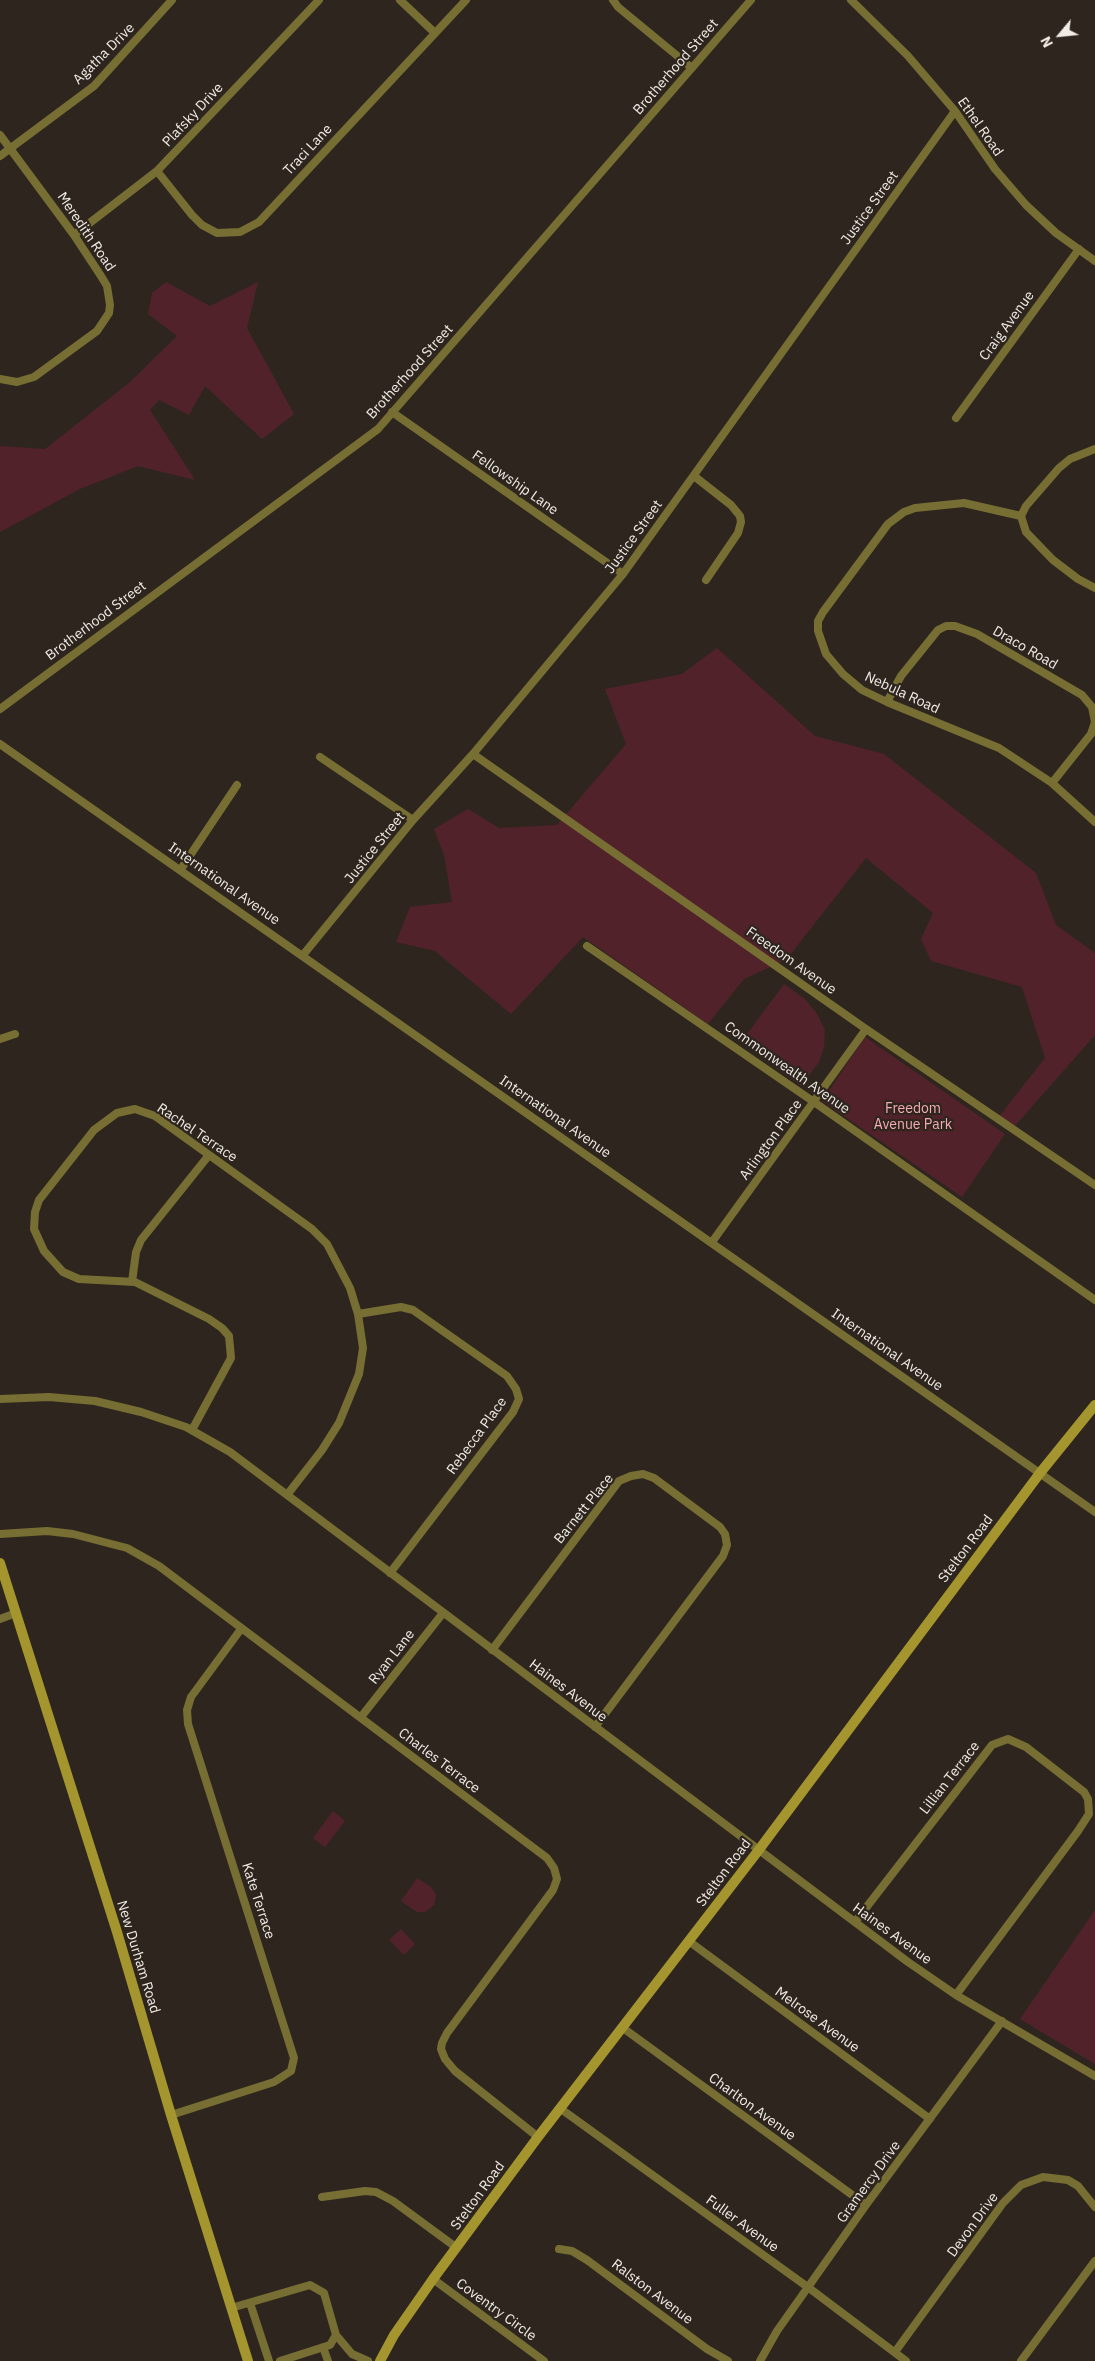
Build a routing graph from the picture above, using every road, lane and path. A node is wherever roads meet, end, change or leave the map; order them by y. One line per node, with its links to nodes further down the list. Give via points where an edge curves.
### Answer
1 (172, 0): 12 (street, Agatha Drive, via 94,86)
2 (319, 0): 14 (street, Plafsky Drive)
3 (400, 0): 8 (street)
4 (466, 0): 8 (street, Traci Lane)
5 (613, 0): 9 (street)
6 (751, 0): 9 (street, Brotherhood Street)
7 (851, 0): 10 (street, Ethel Road, via 908,56)
8 (435, 33): 14 (street, Traci Lane, via 259,222 240,232 217,233 202,225)
9 (692, 68): 19 (street, Brotherhood Street)
10 (955, 110): 16 (street, Ethel Road, via 995,169 1026,205); 22 (street, Justice Street)
11 (0, 135): 12 (street, Meredith Road)
12 (11, 147): 13 (street, Agatha Drive); 15 (street, Meredith Road)
13 (0, 156)
14 (157, 171): 15 (street, Plafsky Drive)
15 (74, 235): 18 (street, Meredith Road, via 107,286 110,305 105,322 34,377 17,382)
16 (1078, 250): 17 (street, Ethel Road); 20 (street, Craig Avenue)
17 (1095, 261)
18 (0, 379)
19 (392, 412): 24 (street, Fellowship Lane); 28 (street, Brotherhood Street, via 378,428)
20 (956, 418)
21 (1095, 449): 23 (street, via 1070,459 1059,468)
22 (694, 476): 24 (street, Justice Street); 25 (street, via 731,505 741,522 738,533)
23 (1021, 516): 26 (street, via 1026,532 1053,560); 27 (street, Nebula Road, via 964,503 924,506 904,512 888,524 823,612 818,620 818,631 826,654 854,684)
24 (623, 574): 30 (street, Justice Street)
25 (706, 580)
26 (1095, 588)
27 (887, 702): 32 (street, Nebula Road, via 999,748); 32 (street, Draco Road, via 901,676 938,630 955,626 977,634 1082,695 1092,707 1095,722 1091,734)
28 (0, 709)
29 (0, 744): 36 (street, International Avenue)
30 (474, 754): 34 (street, Justice Street); 39 (street, Freedom Avenue)
31 (320, 757): 34 (street)
32 (1052, 783): 35 (street, Nebula Road)
33 (237, 785): 36 (street)
34 (414, 820): 38 (street, Justice Street)
35 (1095, 822)
36 (181, 869): 38 (street, International Avenue)
37 (587, 946): 42 (street, Commonwealth Avenue)
38 (303, 955): 45 (street, International Avenue)
39 (866, 1029): 42 (street, Arlington Place); 44 (street, Freedom Avenue)
40 (15, 1034): 41 (street)
41 (0, 1039)
42 (814, 1102): 45 (street, Arlington Place); 47 (street, Commonwealth Avenue)
43 (209, 1155): 46 (street, via 141,1240); 46 (street, Rachel Terrace, via 155,1116 135,1110 117,1113 94,1130 39,1200 34,1229 48,1256 63,1272 79,1279); 48 (street, Rachel Terrace, via 312,1229 327,1244 350,1288)
44 (1095, 1185)
45 (712, 1242): 52 (street, International Avenue)
46 (132, 1282): 51 (street, Rachel Terrace, via 209,1319 229,1336 231,1358)
47 (1095, 1300)
48 (358, 1314): 53 (street, Rachel Terrace, via 363,1348 350,1400 322,1450); 57 (street, Rebecca Place, via 401,1307 413,1310 507,1376 519,1399 513,1412)
49 (0, 1399): 51 (street, Haines Avenue, via 49,1397 95,1401 141,1412)
50 (1095, 1405): 52 (main road, Stelton Road)
51 (192, 1430): 53 (street, Haines Avenue, via 230,1452)
52 (1040, 1473): 54 (street, International Avenue); 65 (main road, Stelton Road)
53 (287, 1495): 57 (street, Haines Avenue)
54 (1095, 1512)
55 (0, 1534): 61 (street, Charles Terrace, via 47,1531 104,1540 127,1548 159,1566)
56 (0, 1563): 59 (main road, New Durham Road)
57 (390, 1573): 58 (street, Haines Avenue)
58 (443, 1612): 62 (street, Haines Avenue); 63 (street, Ryan Lane)
59 (16, 1613): 60 (street); 73 (main road, New Durham Road)
60 (0, 1619)
61 (241, 1629): 63 (street, Charles Terrace); 73 (street, Kate Terrace, via 191,1697 187,1710 188,1724 294,2058 292,2071 274,2082)
62 (492, 1650): 64 (street, Haines Avenue); 64 (street, Barnett Place, via 619,1481 643,1474 654,1478 720,1527 725,1534 726,1545 722,1556)
63 (361, 1717): 75 (street, Charles Terrace, via 547,1858 554,1868 553,1890 442,2043 445,2059 455,2070)
64 (595, 1727): 65 (street, Haines Avenue)
65 (758, 1851): 66 (street, Haines Avenue); 67 (main road, Stelton Road)
66 (856, 1922): 68 (street, Haines Avenue); 68 (street, Lillian Terrace, via 992,1745 1008,1738 1026,1747 1084,1792 1088,1799 1088,1814)
67 (690, 1942): 70 (main road, Stelton Road); 74 (street, Melrose Avenue)
68 (956, 1995): 69 (street, Haines Avenue)
69 (1002, 2021): 71 (street, Haines Avenue); 74 (street, Gramercy Drive)
70 (623, 2028): 72 (main road, Stelton Road); 77 (street, Charlton Avenue)
71 (1095, 2076)
72 (561, 2109): 75 (main road, Stelton Road); 83 (street, Fuller Avenue)
73 (171, 2115): 85 (main road, New Durham Road)
74 (930, 2119): 77 (street, Gramercy Drive)
75 (538, 2137): 79 (main road, Stelton Road)
76 (322, 2198): 79 (street, via 365,2191 384,2195)
77 (866, 2205): 83 (street, Gramercy Drive)
78 (1095, 2207): 88 (street, Devon Drive, via 1078,2186 1068,2180 1042,2177 1021,2185 1003,2203)
79 (457, 2248): 82 (main road, Stelton Road)
80 (558, 2249): 96 (street, Ralston Avenue, via 572,2251 587,2260)
81 (1095, 2261): 99 (street)
82 (433, 2279): 94 (main road, Stelton Road); 95 (street, Coventry Circle)
83 (809, 2288): 88 (street, Fuller Avenue); 97 (street, Gramercy Drive, via 777,2331)
84 (250, 2302): 85 (street); 86 (street, via 310,2285 324,2293); 90 (street)
85 (231, 2308): 89 (main road, New Durham Road)
86 (336, 2335): 87 (street, via 330,2345); 93 (street, via 352,2354)
87 (323, 2347): 91 (street); 92 (street)
88 (895, 2352): 98 (street, Fuller Avenue)
89 (248, 2361)
90 (269, 2361)
91 (280, 2361)
92 (328, 2361)
93 (368, 2361)
94 (380, 2361)
95 (544, 2361)
96 (728, 2361)
97 (760, 2361)
98 (906, 2361)
99 (1021, 2361)

